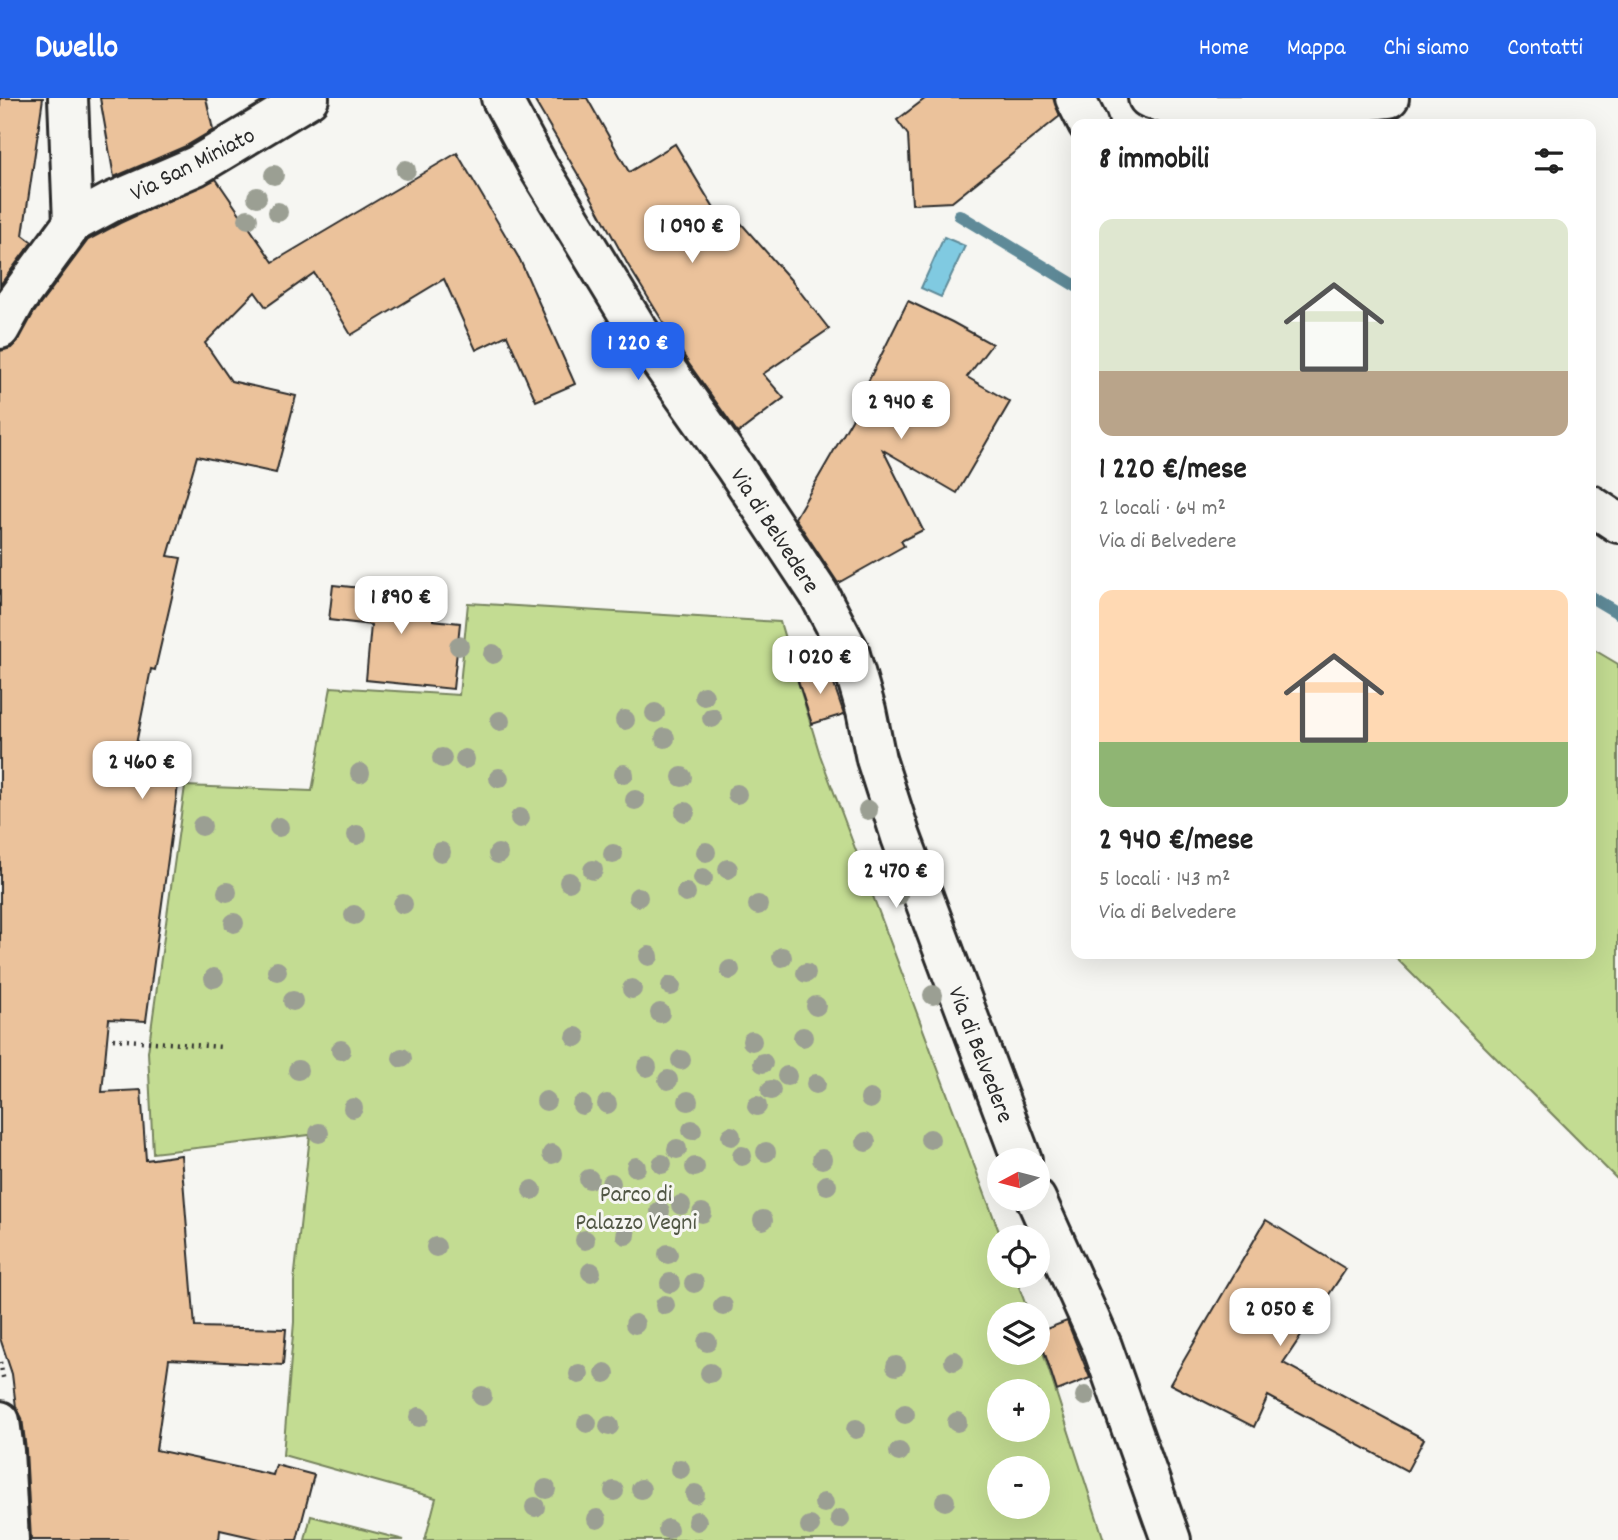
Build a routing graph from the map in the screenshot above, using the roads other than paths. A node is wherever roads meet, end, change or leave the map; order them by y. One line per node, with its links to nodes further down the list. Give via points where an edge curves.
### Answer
1 (68, 98): 8 (street)
2 (309, 98): 8 (street, Via San Miniato, via 196,166)
3 (501, 98): 12 (street, Via di Belvedere, via 638,330 736,467 819,594 849,652 901,837)
4 (1075, 98): 7 (street)
5 (1148, 98): 6 (street, via 1222,115)
6 (1389, 98)
7 (1086, 119)
8 (73, 223): 9 (street)
9 (0, 329)
10 (1596, 508): 11 (street)
11 (1618, 523)
12 (1018, 1148)
13 (1041, 1211): 16 (street, via 1102,1346)
14 (0, 1421): 15 (street)
15 (9, 1540)
16 (1171, 1540)

